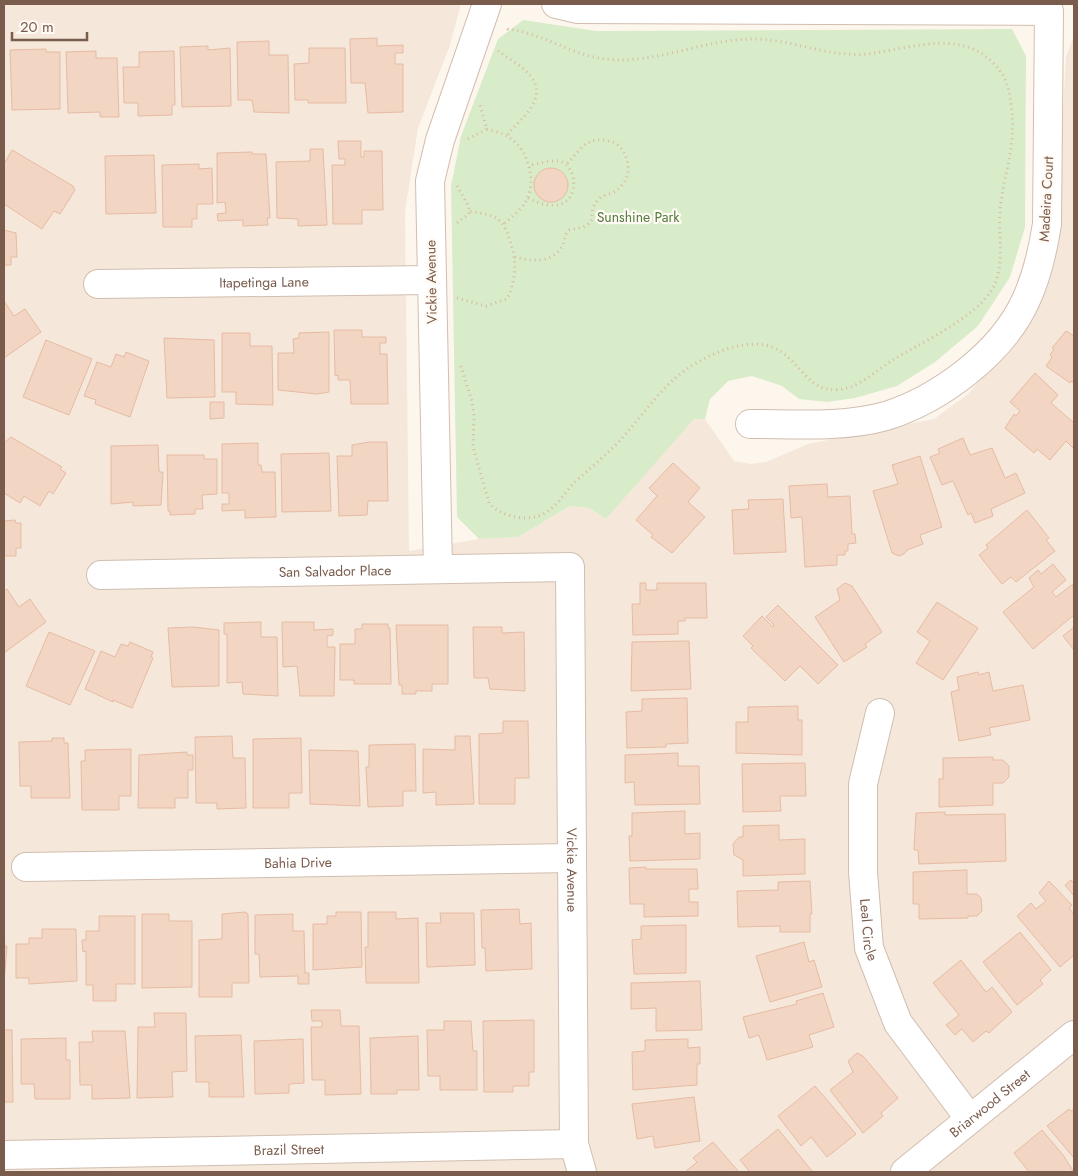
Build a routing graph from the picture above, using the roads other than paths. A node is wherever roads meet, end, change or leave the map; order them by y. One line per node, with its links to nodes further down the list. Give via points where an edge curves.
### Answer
1 (487, 4): 3 (street, Vickie Avenue, via 440,140 430,181)
2 (556, 4): 5 (street, Madeira Court, via 577,9 1049,11 1047,224 1042,257 1026,302 1003,336 968,373 924,402 885,416 846,423)
3 (431, 280): 4 (street, Itapetinga Lane); 7 (street, Vickie Avenue)
4 (98, 284)
5 (750, 424)
6 (570, 567): 7 (street, San Salvador Place); 10 (street, Vickie Avenue)
7 (438, 569): 8 (street, San Salvador Place)
8 (101, 575)
9 (880, 713): 13 (street, Leal Circle, via 863,784 863,872 869,948 898,1023)
10 (572, 858): 11 (street, Bahia Drive); 14 (street, Vickie Avenue)
11 (26, 867)
12 (1074, 1035): 13 (street, Briarwood Street)
13 (970, 1119): 17 (street, Briarwood Street)
14 (574, 1144): 15 (street, Brazil Street); 16 (street, Vickie Avenue)
15 (4, 1155)
16 (582, 1172)
17 (905, 1172)

